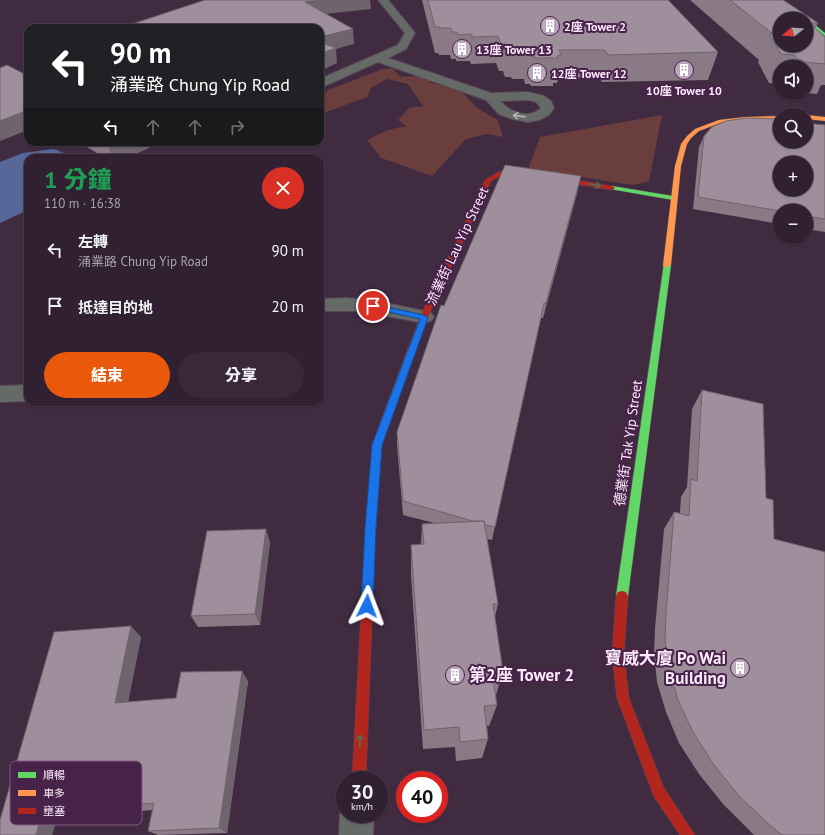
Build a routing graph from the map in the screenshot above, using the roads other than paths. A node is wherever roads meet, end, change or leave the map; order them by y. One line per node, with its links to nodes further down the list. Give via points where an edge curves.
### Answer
1 (383, 0): 4 (street, via 410,34 402,47)
2 (813, 26): 3 (street)
3 (825, 35)
4 (377, 58): 5 (street); 6 (street)
5 (324, 82)
6 (490, 97)
7 (773, 118): 12 (street, 德業街 Tak Yip Street, via 723,121 702,128 689,137 683,149)
8 (813, 118): 9 (street)
9 (825, 119)
10 (813, 124): 11 (street)
11 (825, 126)
12 (673, 198): 14 (street, 流業街 Lau Yip Street, one-way to 12, via 488,180 494,176 514,172); 20 (street, 德業街 Tak Yip Street, via 672,227 620,611 618,655 623,698 639,743 659,792)
13 (324, 305): 14 (street, via 364,305)
14 (424, 318): 17 (street, 流業街 Lau Yip Street, one-way to 14, via 377,445)
15 (24, 393): 16 (street)
16 (0, 394)
17 (359, 771)
18 (357, 823): 19 (street)
19 (356, 835)
20 (688, 835)

